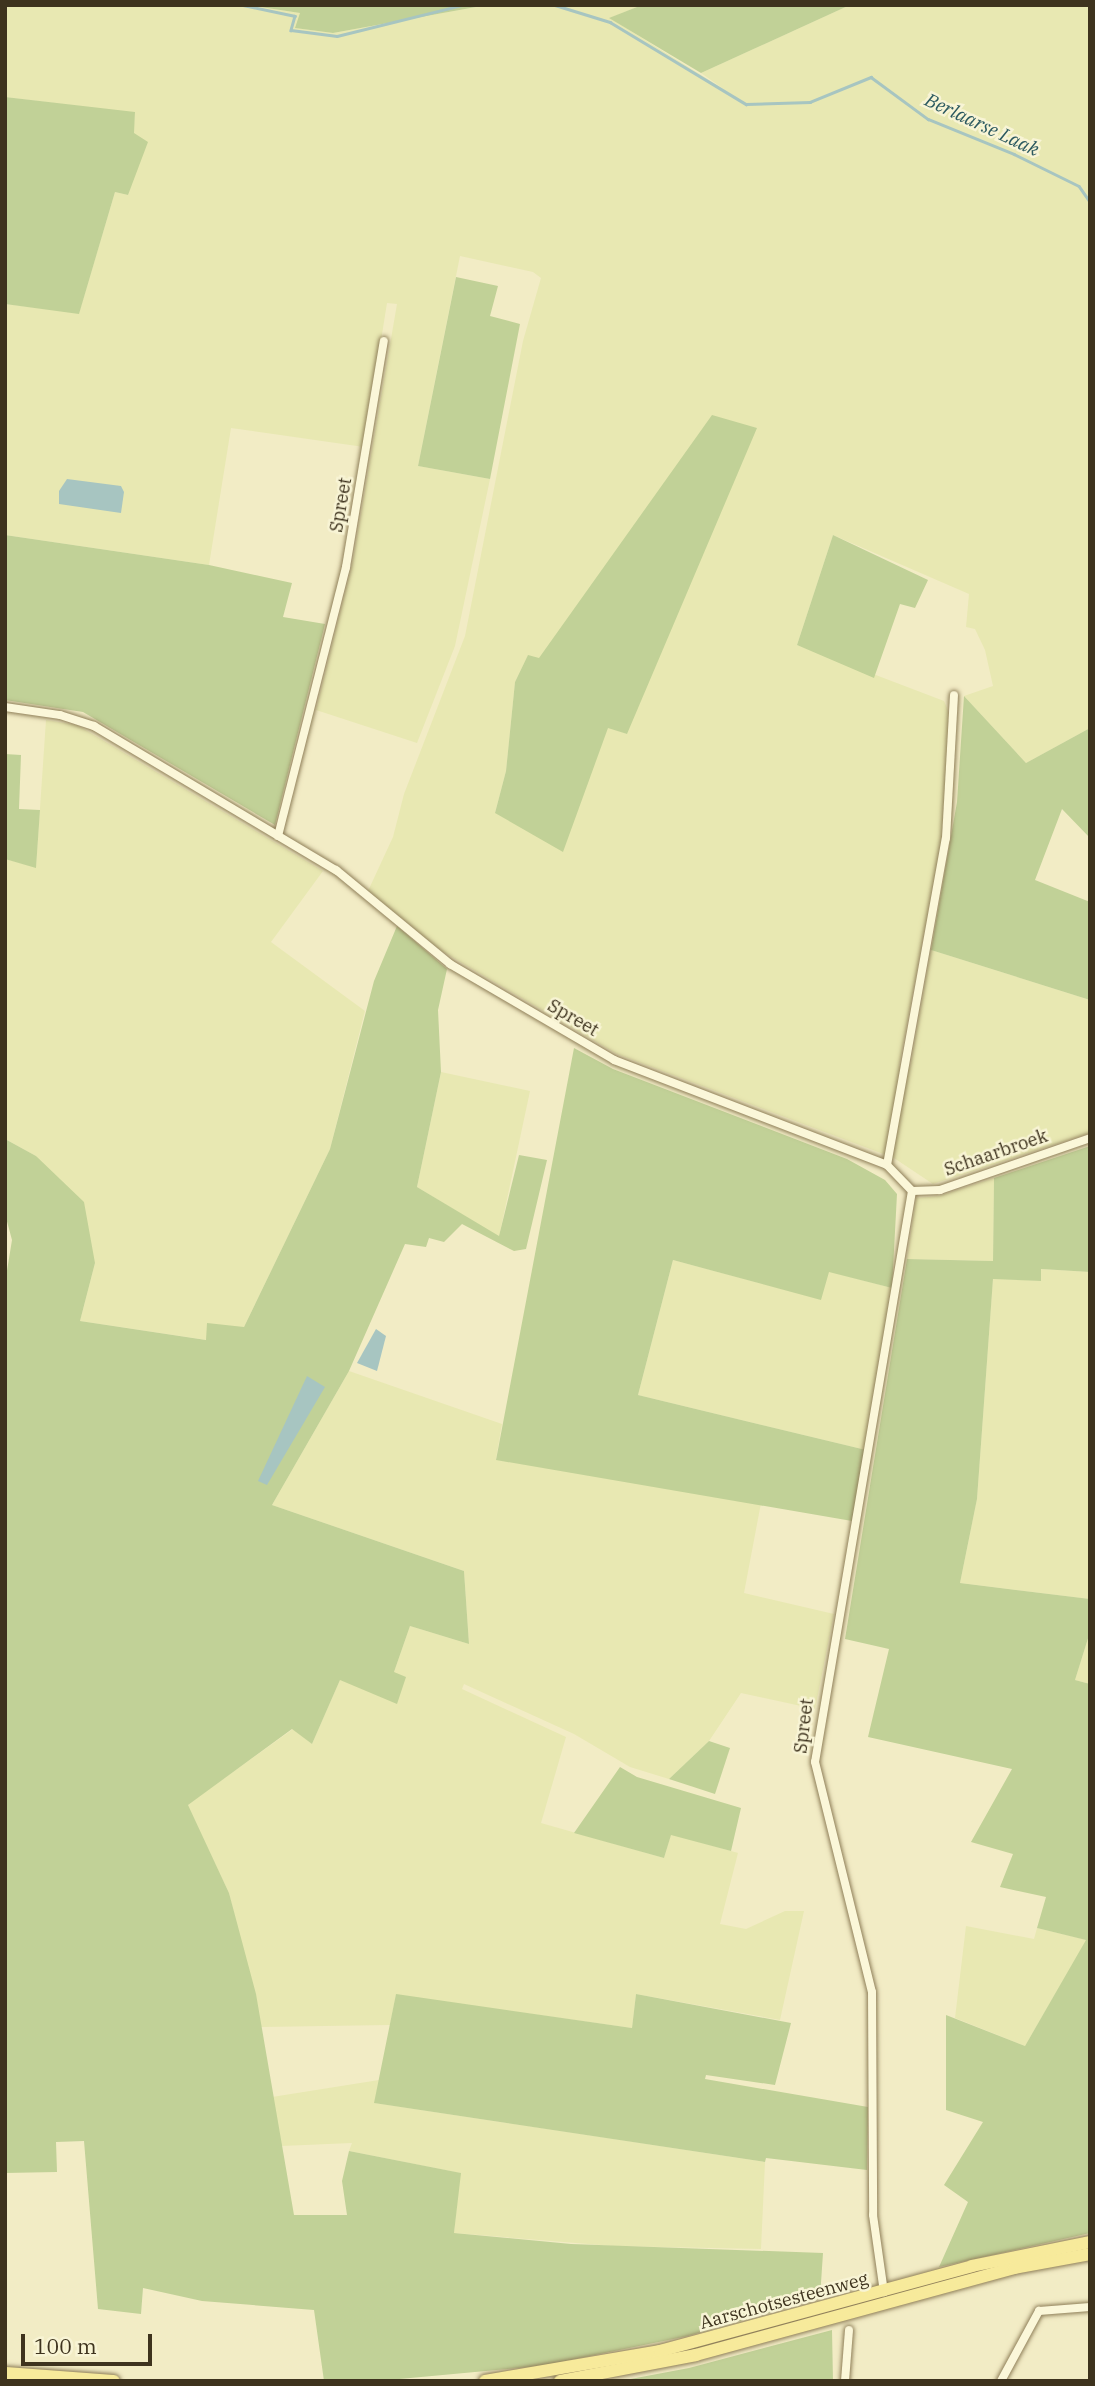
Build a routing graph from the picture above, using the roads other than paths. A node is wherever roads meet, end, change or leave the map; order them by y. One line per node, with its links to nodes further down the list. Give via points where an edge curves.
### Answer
1 (384, 341): 4 (street, Spreet, via 346,566)
2 (954, 695): 6 (street, via 946,838)
3 (5, 707): 4 (street, Spreet, via 60,715 94,726)
4 (278, 836): 6 (street, Spreet, via 351,881 450,964 614,1060)
5 (1090, 1138): 7 (street, Schaarbroek, via 940,1190)
6 (887, 1165): 7 (street, Spreet)
7 (912, 1191): 10 (street, Spreet, via 815,1762 872,1993 873,2215)
8 (1090, 2242): 10 (main road, Aarschotsesteenweg, via 972,2266)
9 (1090, 2254): 10 (main road, Aarschotsesteenweg)
10 (886, 2297): 15 (main road, Aarschotsesteenweg, via 660,2351); 16 (main road, Aarschotsesteenweg, via 696,2355)
11 (1090, 2307): 18 (street, via 1039,2311)
12 (849, 2330): 17 (street)
13 (5, 2373): 14 (main road)
14 (114, 2381)
15 (485, 2381)
16 (560, 2381)
17 (845, 2381)
18 (1001, 2381)

